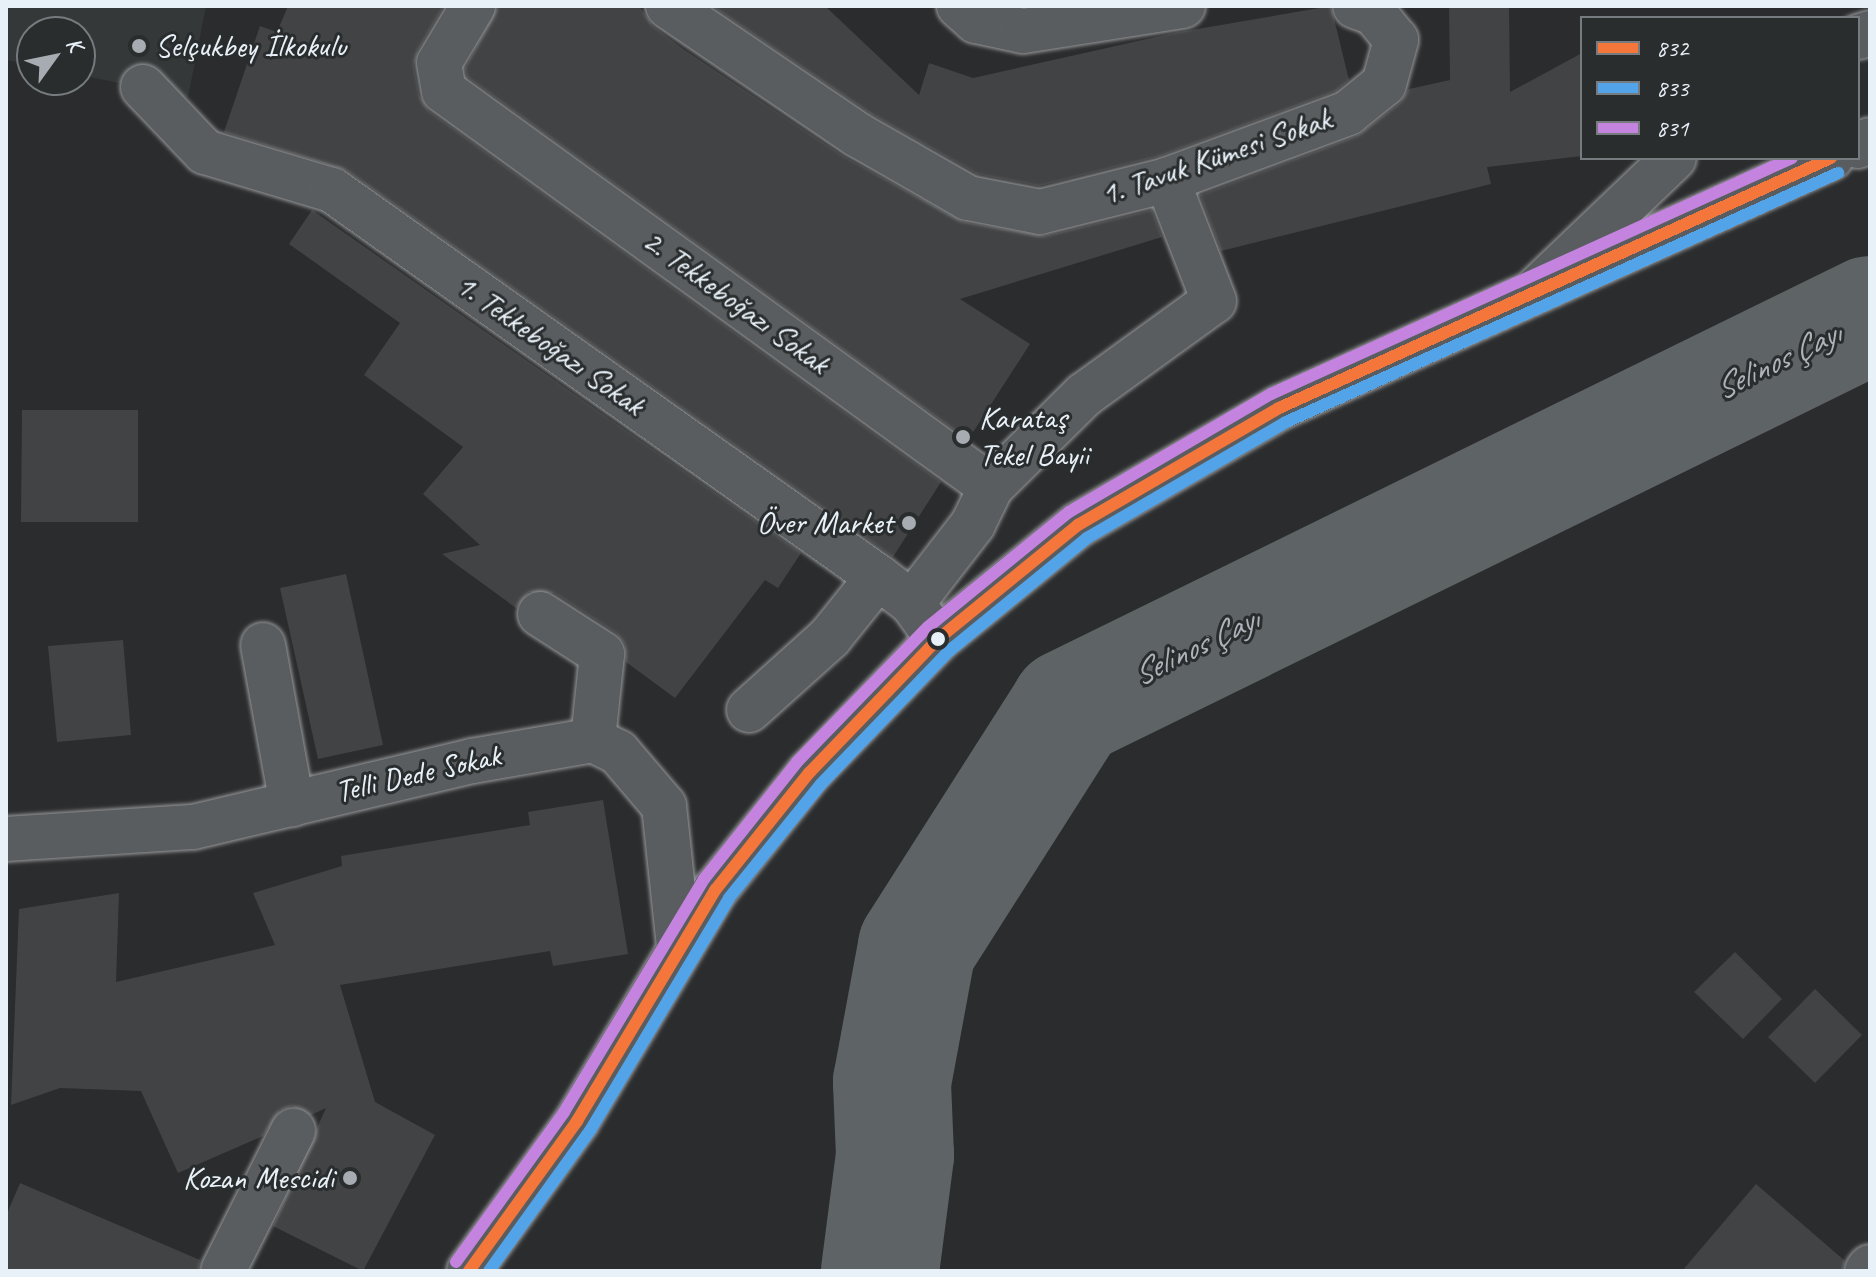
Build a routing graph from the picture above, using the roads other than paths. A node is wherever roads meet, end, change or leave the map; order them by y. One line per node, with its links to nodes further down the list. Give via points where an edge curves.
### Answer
1 (473, 6): 11 (street, 2. Tekkeboğazı Sokak, via 439,63 444,91)
2 (668, 6): 9 (street, 1. Tavuk Kümesi Sokak, via 858,135 968,198 1040,212)
3 (959, 6): 4 (street, via 976,21 1023,31)
4 (1183, 6)
5 (1355, 6): 9 (street, 1. Tavuk Kümesi Sokak, via 1374,13 1396,40 1384,84 1348,113)
6 (143, 87): 12 (street, 1. Tekkeboğazı Sokak, via 205,152 332,190)
7 (1672, 160): 10 (street)
8 (1826, 160): 10 (street)
9 (1167, 180): 11 (street, via 1214,301 1084,395)
10 (1538, 288): 14 (street, via 1279,408 1092,517)
11 (991, 487): 12 (street, via 973,524)
12 (895, 590): 14 (street, 1. Tekkeboğazı Sokak); 16 (street, via 830,637)
13 (540, 614): 17 (street, via 602,654)
14 (938, 639): 20 (street, via 809,773 716,889)
15 (263, 645): 18 (street)
16 (749, 710)
17 (593, 725): 18 (street, Telli Dede Sokak, via 472,761); 20 (street, via 664,806)
18 (292, 804): 19 (street, Telli Dede Sokak, via 193,827)
19 (6, 839)
20 (679, 947): 23 (street, via 577,1121)
21 (293, 1131): 22 (street)
22 (223, 1271)
23 (469, 1271)

